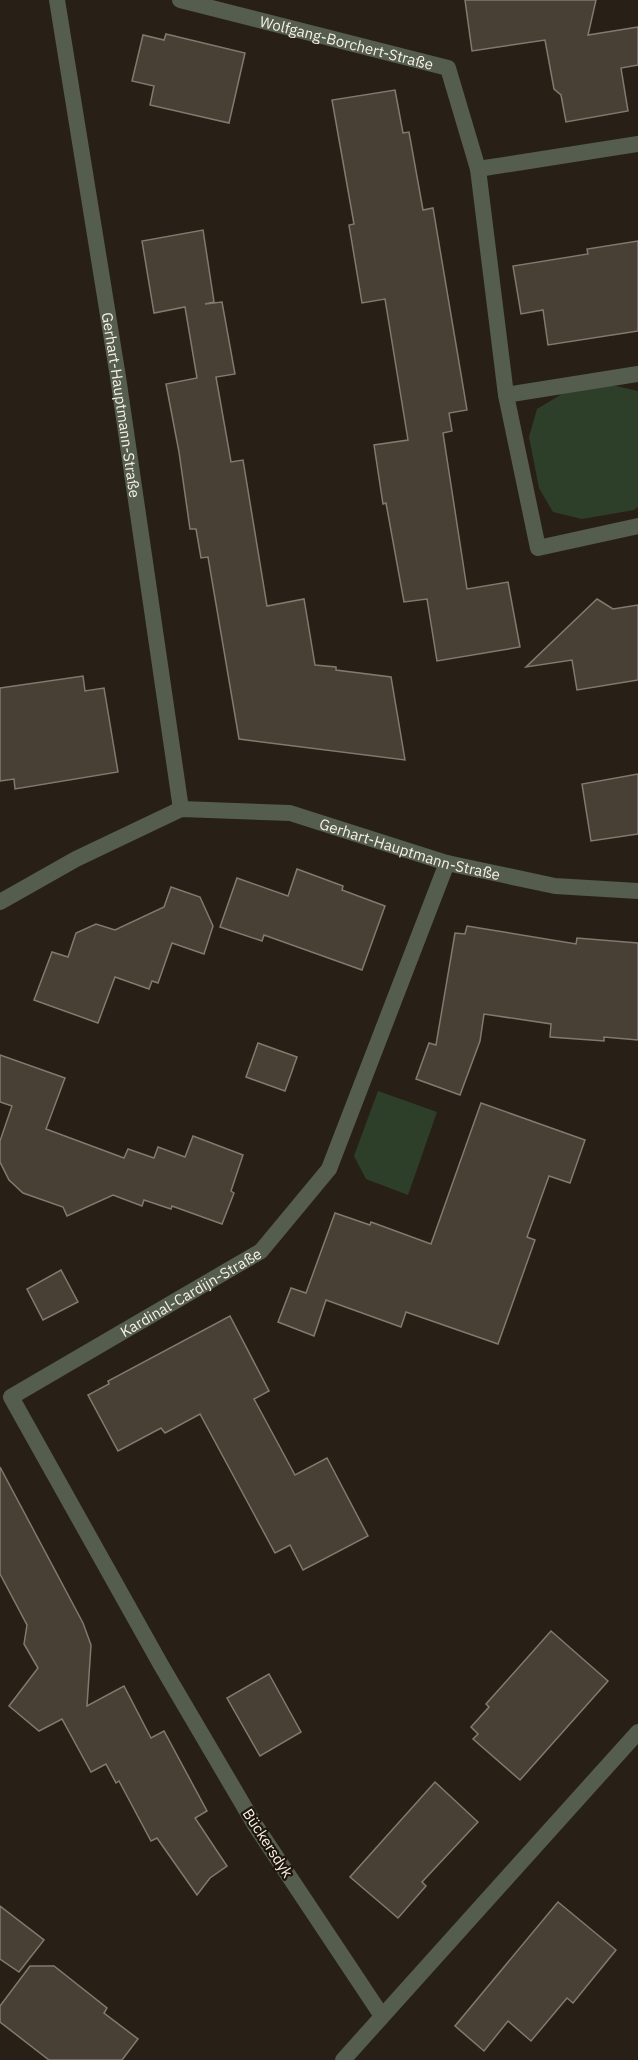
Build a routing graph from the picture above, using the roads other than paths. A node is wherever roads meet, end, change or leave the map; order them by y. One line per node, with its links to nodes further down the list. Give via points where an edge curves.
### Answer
1 (57, 0): 8 (street, Gerhart-Hauptmann-Straße, via 118,376)
2 (180, 0): 4 (street, Wolfgang-Borchert-Straße, via 448,68)
3 (638, 144): 4 (street)
4 (478, 169): 6 (street, Wolfgang-Borchert-Straße)
5 (638, 374): 6 (street)
6 (506, 395): 7 (street, Wolfgang-Borchert-Straße, via 538,548)
7 (638, 526)
8 (181, 809): 9 (street, Gerhart-Hauptmann-Straße, via 290,813); 11 (street, Gerhart-Hauptmann-Straße, via 76,859)
9 (447, 863): 10 (street, Gerhart-Hauptmann-Straße, via 555,886); 12 (street, Kardinal-Cardijn-Straße, via 329,1168 261,1251 11,1396)
10 (638, 891)
11 (0, 902)
12 (161, 1665): 14 (street, Bückersdyk, via 255,1825)
13 (638, 1732): 14 (street)
14 (382, 2016): 15 (street)
15 (343, 2060)

